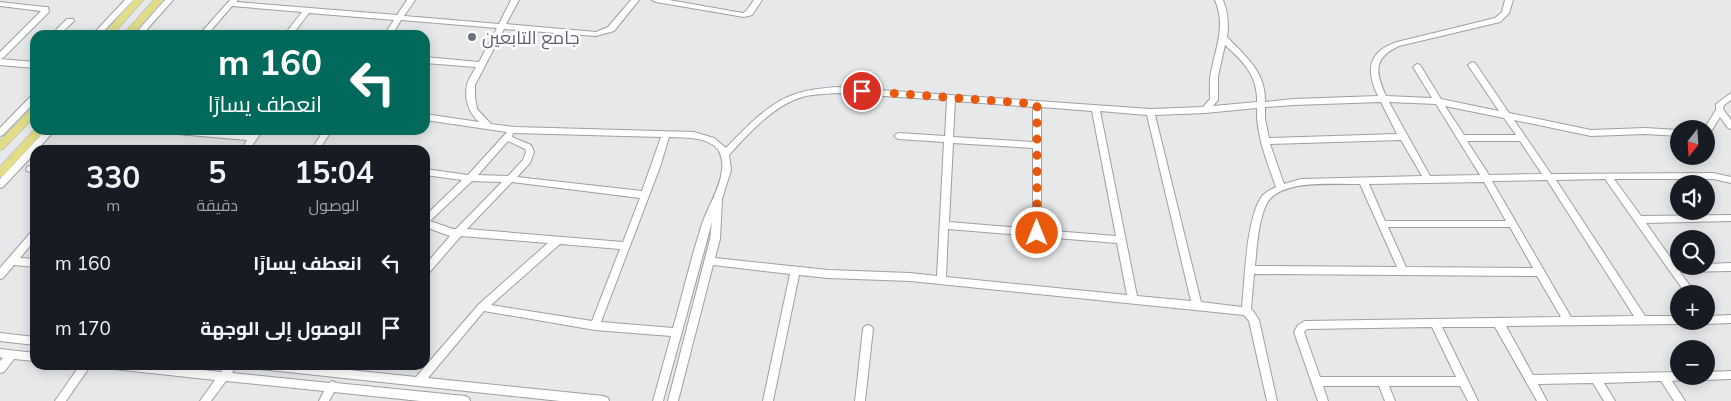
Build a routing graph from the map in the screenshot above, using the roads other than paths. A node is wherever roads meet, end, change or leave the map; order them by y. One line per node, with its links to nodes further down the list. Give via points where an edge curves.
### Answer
1 (129, 0): 19 (street)
2 (139, 0): 20 (main road)
3 (159, 0): 21 (main road)
4 (169, 0): 22 (street)
5 (411, 0): 15 (street)
6 (515, 0): 17 (street)
7 (635, 0): 17 (street, via 610,29 596,34)
8 (656, 0): 9 (street, via 744,15)
9 (758, 0)
10 (1219, 0): 26 (street, via 1224,15)
11 (1509, 0): 37 (street, via 1505,13 1497,20 1397,44 1381,53 1376,60 1374,76)
12 (232, 2): 14 (street); 23 (street)
13 (0, 4): 27 (street, via 45,9)
14 (307, 10): 15 (street); 24 (street)
15 (399, 18): 17 (street); 25 (street)
16 (70, 21): 18 (street)
17 (500, 26): 31 (street)
18 (60, 30)
19 (101, 30)
20 (112, 30)
21 (132, 30)
22 (142, 30)
23 (207, 30)
24 (292, 30)
25 (391, 30)
26 (1223, 38): 40 (street, via 1255,72 1262,88); 43 (street, via 1215,72 1214,100)
27 (0, 56)
28 (430, 60): 31 (street)
29 (3, 62): 30 (street); 34 (street)
30 (30, 64)
31 (480, 65): 51 (street, via 471,84 471,97 473,110)
32 (1472, 66): 47 (street)
33 (1417, 67): 38 (street)
34 (0, 69)
35 (1731, 96): 45 (street, via 1720,104)
36 (951, 98): 41 (street); 66 (street); 73 (street, via 844,90 802,95 759,121)
37 (1383, 99): 38 (street); 40 (street); 61 (street)
38 (1438, 101): 47 (street); 64 (street)
39 (30, 102): 53 (street)
40 (1261, 103): 43 (street); 67 (street)
41 (1037, 104): 42 (street); 70 (street)
42 (1095, 108): 44 (street); 98 (street)
43 (1205, 110): 44 (street)
44 (1150, 112): 115 (street)
45 (1719, 112): 49 (street); 50 (street)
46 (30, 115): 71 (main road)
47 (1506, 115): 54 (street, via 1591,133); 65 (street)
48 (430, 118): 51 (street)
49 (1714, 120)
50 (1731, 126)
51 (489, 127): 52 (street)
52 (514, 130): 55 (street); 63 (street)
53 (0, 133)
54 (1670, 133)
55 (666, 134): 73 (street, via 706,137); 86 (street)
56 (35, 135): 74 (main road)
57 (46, 135): 68 (street)
58 (220, 135): 62 (street)
59 (255, 135): 62 (street)
60 (898, 136): 66 (street)
61 (1404, 137): 67 (street); 81 (street)
62 (253, 138): 69 (street)
63 (508, 138): 78 (street); 80 (street, via 522,143 530,152 527,161)
64 (1462, 138): 65 (street); 79 (street)
65 (1522, 138): 77 (street)
66 (949, 139): 70 (street); 94 (street)
67 (1265, 141): 85 (street)
68 (37, 145)
69 (248, 145)
70 (1037, 145): 96 (street)
71 (0, 147)
72 (30, 153): 84 (street)
73 (726, 153): 87 (street, via 727,167)
74 (0, 173)
75 (430, 173): 78 (street)
76 (1607, 176): 77 (street); 82 (street, via 1713,176); 90 (street)
77 (1549, 177): 79 (street); 120 (street)
78 (470, 178): 80 (street); 88 (street)
79 (1486, 178): 81 (street); 93 (street)
80 (510, 179): 86 (street); 95 (street)
81 (1428, 180): 83 (street)
82 (1731, 180)
83 (1363, 181): 85 (street, via 1301,182); 92 (street)
84 (0, 185)
85 (1281, 188): 108 (street, via 1266,198 1258,213)
86 (645, 195): 100 (street)
87 (718, 198): 102 (street); 127 (street, via 707,223)
88 (430, 217)
89 (1731, 218): 90 (street)
90 (1638, 220): 104 (street)
91 (430, 224): 95 (street, via 453,233)
92 (1382, 224): 93 (street); 110 (street)
93 (1512, 224): 111 (street)
94 (944, 225): 96 (street); 113 (street)
95 (459, 232): 99 (street); 105 (street)
96 (1037, 233): 98 (street)
97 (30, 240): 101 (street)
98 (1121, 240): 114 (street)
99 (557, 241): 100 (street); 116 (street)
100 (624, 246): 125 (street)
101 (12, 261): 103 (street); 112 (street)
102 (709, 261): 109 (street); 158 (street)
103 (30, 263)
104 (1670, 264)
105 (430, 265)
106 (1715, 267): 107 (street)
107 (1731, 267)
108 (1251, 270): 110 (street); 117 (street)
109 (795, 271): 113 (street); 159 (street)
110 (1403, 271): 111 (street)
111 (1540, 272): 122 (street)
112 (0, 275)
113 (941, 280): 114 (street)
114 (1134, 299): 115 (street)
115 (1197, 305): 117 (street)
116 (482, 307): 125 (street); 133 (street)
117 (1246, 311): 161 (street, via 1254,320)
118 (1715, 318): 119 (street)
119 (1731, 319)
120 (1642, 320): 121 (street); 122 (street)
121 (1670, 320)
122 (1568, 321): 123 (street)
123 (1498, 322): 124 (street); 147 (street)
124 (1435, 323): 148 (street, via 1305,325 1299,332); 150 (street)
125 (595, 326): 127 (street)
126 (868, 329): 160 (street)
127 (677, 332): 157 (street)
128 (0, 337): 129 (street)
129 (30, 340)
130 (0, 353): 131 (street)
131 (12, 354): 132 (street); 134 (street)
132 (30, 356)
133 (430, 368)
134 (0, 369)
135 (82, 370): 152 (street)
136 (165, 370): 141 (street)
137 (229, 370): 141 (street)
138 (347, 370): 146 (street)
139 (428, 370): 146 (street)
140 (1731, 375): 142 (street)
141 (226, 376): 151 (street); 153 (street)
142 (1715, 376)
143 (1664, 377): 144 (street); 145 (street); 167 (street)
144 (1670, 377)
145 (1596, 379): 147 (street); 166 (street)
146 (420, 380): 156 (street)
147 (1530, 380): 165 (street)
148 (1316, 382): 149 (street); 162 (street)
149 (1382, 382): 150 (street); 163 (street)
150 (1464, 382): 164 (street)
151 (332, 386): 154 (street); 155 (street)
152 (60, 401)
153 (205, 401)
154 (324, 401)
155 (465, 401)
156 (604, 401)
157 (658, 401)
158 (673, 401)
159 (768, 401)
160 (860, 401)
161 (1272, 401)
162 (1323, 401)
163 (1390, 401)
164 (1473, 401)
165 (1542, 401)
166 (1610, 401)
167 (1680, 401)

